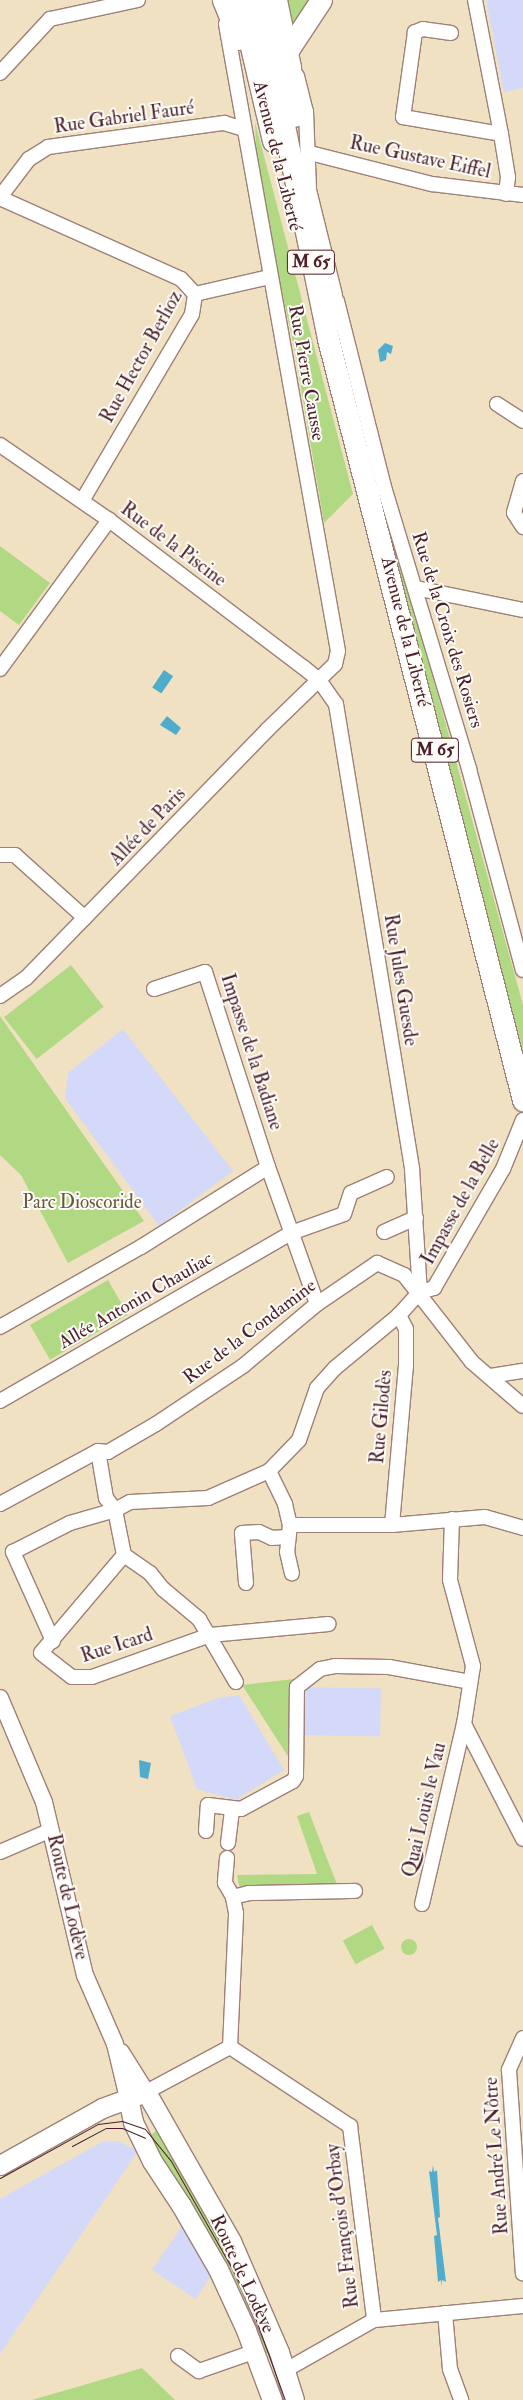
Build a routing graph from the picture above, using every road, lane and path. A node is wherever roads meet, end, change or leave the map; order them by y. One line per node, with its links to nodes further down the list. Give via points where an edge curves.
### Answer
1 (138, 0): 9 (street, via 50,19)
2 (258, 0): 12 (main road, Avenue de la Liberté)
3 (276, 0): 8 (main road, Avenue de la Liberté)
4 (321, 0): 8 (main road)
5 (475, 0): 11 (street)
6 (229, 2): 10 (street, Rue Pierre Causse); 18 (main road, Avenue de la Liberté, via 240,39 252,51 309,285)
7 (451, 33): 11 (street, via 423,29 415,32 403,117)
8 (289, 59): 12 (main road, Avenue de la Liberté / M 65)
9 (0, 73)
10 (244, 130): 15 (street, Rue Gabriel Fauré, via 224,123 48,147 29,159); 16 (street, Rue Pierre Causse)
11 (501, 134): 13 (street, via 508,177)
12 (302, 166): 13 (street, Rue Gustave Eiffel); 18 (main road, Avenue de la Liberté / M 65); 26 (street, Rue de la Croix des Rosiers, via 384,487)
13 (506, 194): 14 (street, Rue Gustave Eiffel)
14 (523, 196)
15 (0, 197): 17 (street, via 181,279)
16 (270, 277): 17 (street, Rue Hector Berlioz); 29 (street, Rue Pierre Causse, via 338,651 335,664)
17 (195, 294): 23 (street, Rue Hector Berlioz, via 192,314)
18 (328, 339): 35 (main road, Avenue de la Liberté / M 65)
19 (497, 404): 20 (street)
20 (523, 421)
21 (0, 445): 23 (street, Rue de la Piscine)
22 (523, 480): 25 (street, via 514,513)
23 (82, 501): 24 (street, Rue de la Piscine)
24 (109, 520): 28 (street); 29 (street, Rue de la Piscine)
25 (523, 526)
26 (416, 588): 27 (street); 32 (street, Rue de la Croix des Rosiers)
27 (523, 610)
28 (0, 669)
29 (319, 680): 31 (street, Allée de Paris); 39 (street, Rue Jules Guesde, via 330,693 339,714 410,1160)
30 (0, 855): 31 (street, via 15,854)
31 (85, 918): 34 (street, Allée de Paris, via 26,978)
32 (523, 970)
33 (154, 989): 37 (street, Impasse de la Badiane, via 205,972)
34 (0, 996)
35 (523, 1100)
36 (523, 1120): 42 (street, Impasse de la Belle, via 503,1170 434,1288)
37 (268, 1167): 41 (street); 45 (street, via 141,1247)
38 (387, 1177): 41 (street, Allée Antonin Chauliac, via 351,1193 344,1214)
39 (416, 1218): 40 (street); 42 (street, Rue Jules Guesde)
40 (384, 1232)
41 (291, 1233): 43 (street); 48 (street, Allée Antonin Chauliac)
42 (420, 1292): 43 (street, Rue de la Condamine, via 404,1275 377,1263); 44 (street, Impasse de la Belle); 47 (street, via 451,1336)
43 (317, 1304): 50 (street, Rue de la Condamine, via 243,1366 209,1389 108,1452)
44 (399, 1315): 51 (street, Impasse de la Belle, via 335,1368 317,1388 299,1440); 55 (street, Rue Gilodès, via 406,1329 406,1366)
45 (0, 1327)
46 (523, 1372): 47 (street)
47 (490, 1376): 49 (street)
48 (0, 1401)
49 (523, 1406)
50 (98, 1452): 52 (street, Rue de la Condamine); 53 (street, via 106,1498)
51 (269, 1471): 53 (street, via 208,1498 130,1502); 57 (street, via 285,1504)
52 (0, 1504)
53 (115, 1510): 58 (street); 63 (street, via 70,1523 13,1552)
54 (452, 1519): 55 (street); 56 (street, via 485,1518); 65 (street, via 450,1580 473,1666)
55 (392, 1525): 57 (street)
56 (523, 1528)
57 (288, 1531): 59 (street); 60 (street, via 272,1538 258,1532 242,1533)
58 (124, 1555): 62 (street, via 150,1573); 63 (street)
59 (292, 1573)
60 (246, 1583)
61 (328, 1624): 62 (street, Rue Icard)
62 (210, 1634): 63 (street, Rue Icard, via 84,1679 72,1677 41,1653); 64 (street)
63 (53, 1641)
64 (236, 1682)
65 (470, 1682): 67 (street); 68 (street, via 389,1667 334,1666 320,1669 297,1687 296,1776 256,1802)
66 (0, 1698): 69 (street, Route de Lodève, via 35,1776)
67 (464, 1724): 71 (street); 77 (street, Quai Louis le Vau)
68 (232, 1809): 70 (street, via 208,1805); 72 (street)
69 (51, 1830): 73 (street); 79 (street, Route de Lodève, via 85,1975)
70 (206, 1831)
71 (523, 1839)
72 (228, 1843)
73 (0, 1852)
74 (227, 1858): 76 (street, via 225,1883)
75 (355, 1891): 76 (street, via 249,1893)
76 (233, 1897): 80 (street, via 236,1913)
77 (422, 1904)
78 (523, 2038): 84 (street, Rue André Le Nôtre, via 509,2070)
79 (115, 2044): 81 (street); 82 (street, Route de Lodève)
80 (230, 2047): 81 (street); 87 (street, Rue François d'Orbay, via 350,2126)
81 (146, 2092): 82 (main road); 90 (main road, Route de Lodève, via 231,2241)
82 (128, 2098): 83 (main road, via 102,2108); 88 (main road, Route de Lodève, via 139,2136 218,2269)
83 (0, 2166)
84 (523, 2274)
85 (523, 2306): 86 (street)
86 (445, 2313): 87 (street); 93 (street, via 450,2369)
87 (374, 2320): 90 (street)
88 (253, 2352): 89 (street, via 199,2371); 91 (main road, Route de Lodève)
89 (178, 2356)
90 (284, 2371): 91 (main road, Route de Lodève); 92 (main road, Route de Lodève)
91 (270, 2397)
92 (294, 2400)
93 (461, 2400)

